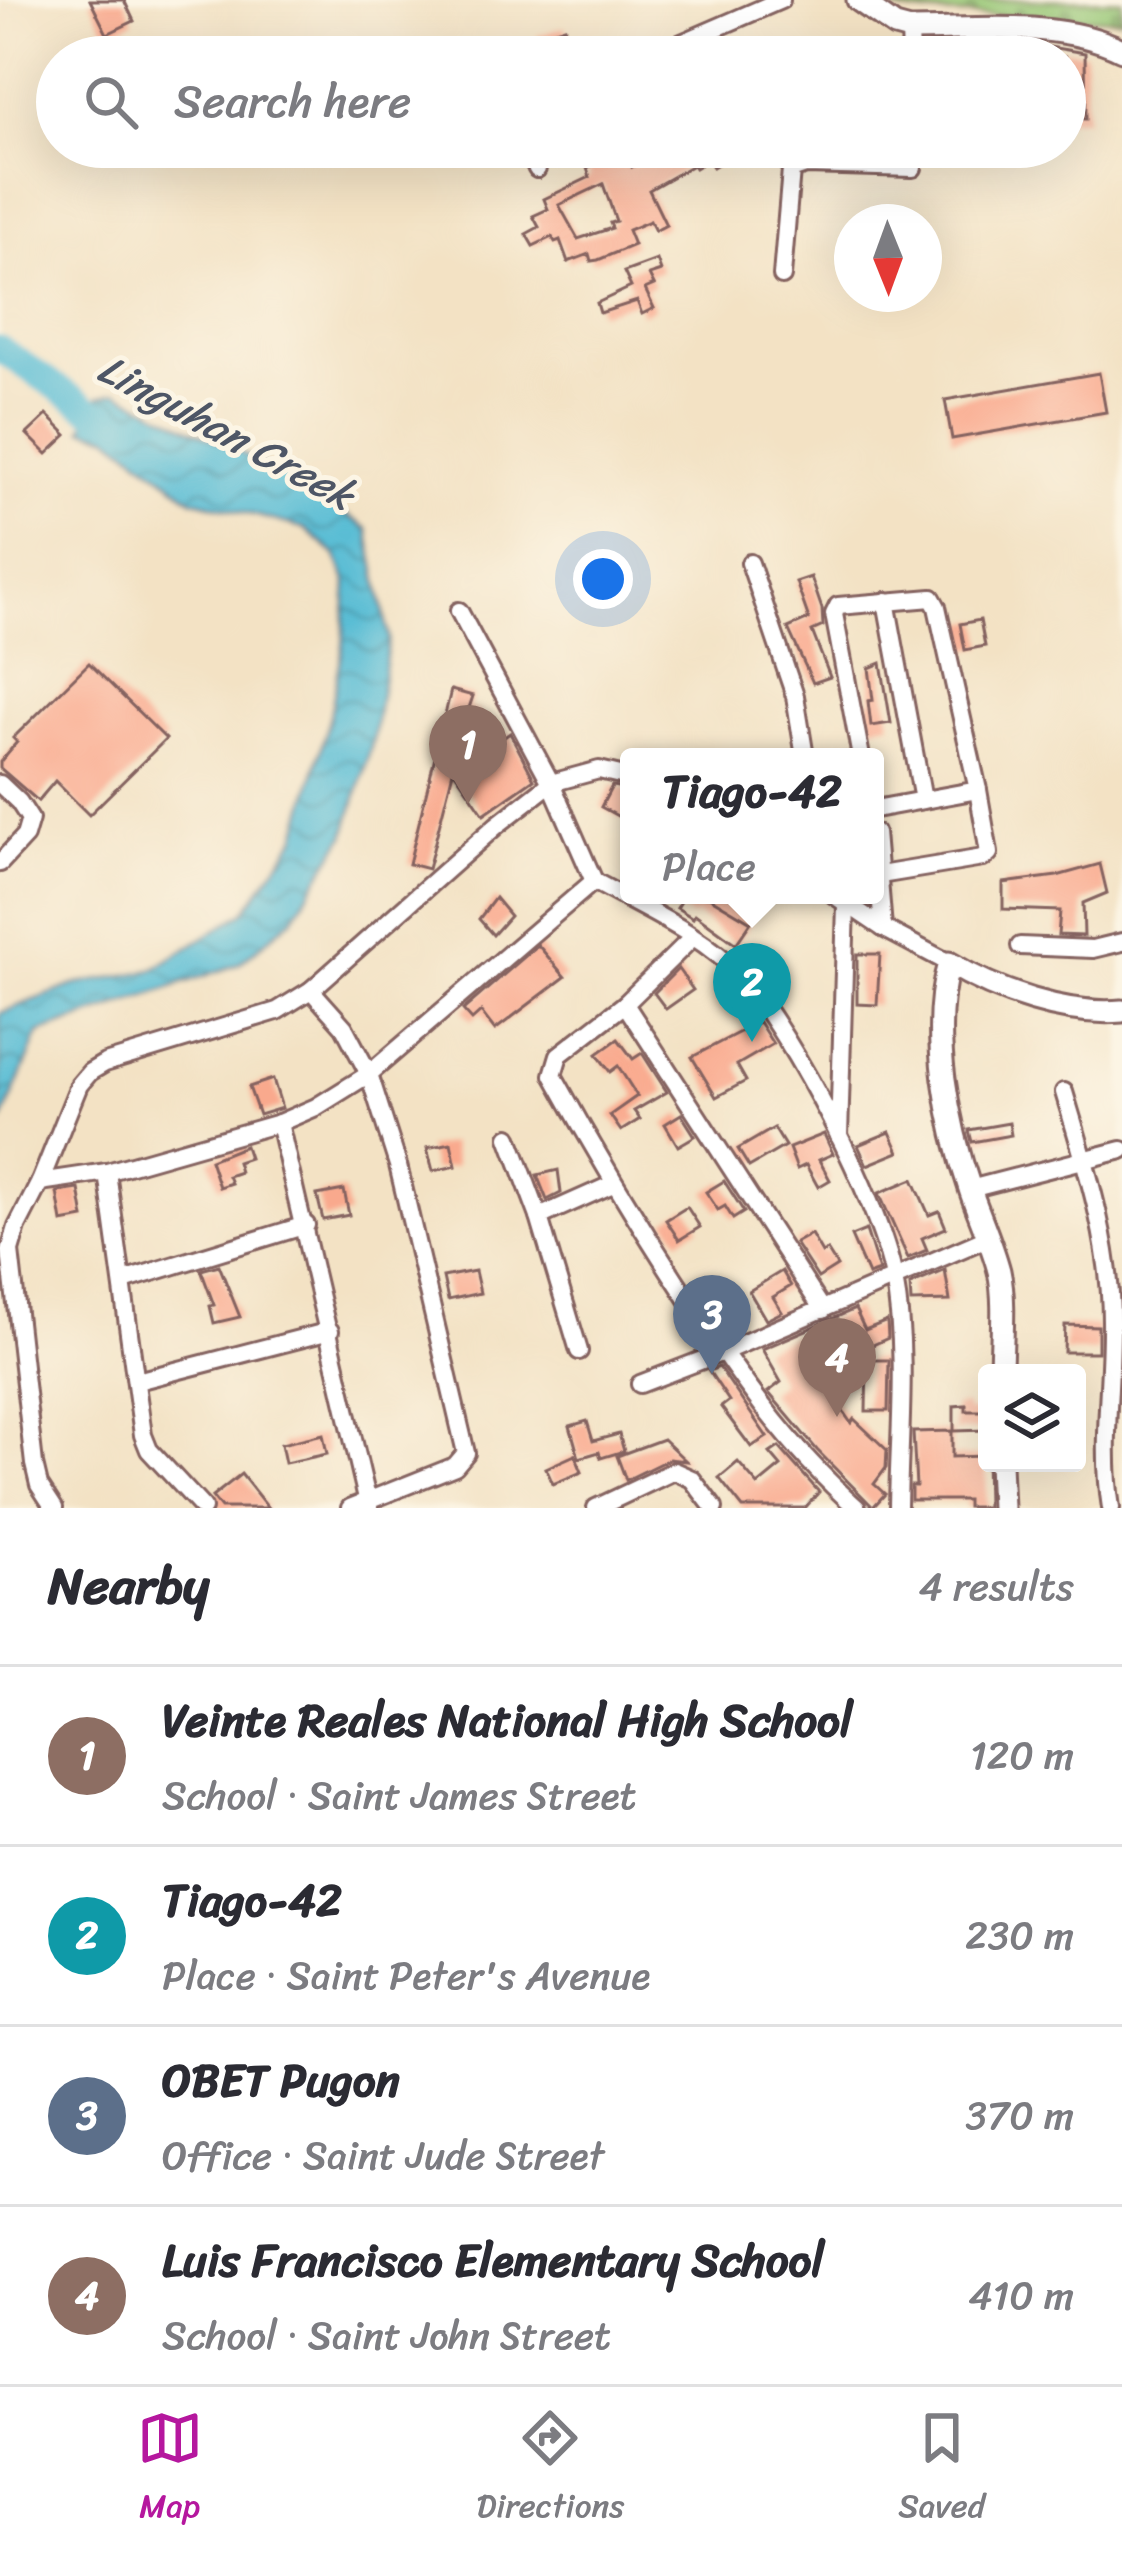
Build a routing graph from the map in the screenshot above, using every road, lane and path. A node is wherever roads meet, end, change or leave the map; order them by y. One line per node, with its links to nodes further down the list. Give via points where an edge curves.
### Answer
1 (781, 0): 4 (street)
2 (858, 0): 3 (street)
3 (910, 30): 5 (street); 6 (street, via 1085,35)
4 (698, 36)
5 (910, 36)
6 (1122, 50)
7 (797, 168): 8 (street)
8 (782, 276)
9 (750, 563): 12 (street)
10 (886, 601): 13 (street, via 846,603 834,614); 17 (street, via 935,600); 18 (street)
11 (459, 610): 15 (street)
12 (804, 748)
13 (859, 748)
14 (620, 775): 15 (street, via 599,770)
15 (551, 783): 22 (street); 33 (street)
16 (0, 784): 20 (street, via 30,819)
17 (978, 790): 18 (street); 21 (street, via 988,853)
18 (923, 800): 19 (street)
19 (884, 806)
20 (0, 863)
21 (884, 874)
22 (594, 881): 23 (street); 36 (street)
23 (620, 896)
24 (634, 904): 29 (street)
25 (840, 904): 40 (street)
26 (846, 904): 28 (street)
27 (882, 904): 28 (street)
28 (883, 928): 32 (street)
29 (693, 938): 34 (street); 40 (street, via 740,975)
30 (1122, 942): 31 (street)
31 (1020, 946)
32 (950, 963): 35 (street, via 1073,1009); 46 (street, via 945,1086)
33 (311, 990): 36 (street, via 344,1027); 44 (street, via 277,1011 90,1072)
34 (625, 1004): 45 (street, via 559,1055 553,1075); 52 (street)
35 (1122, 1011)
36 (369, 1074): 38 (street); 60 (street, via 466,1453 455,1466)
37 (1064, 1092): 42 (street)
38 (279, 1123): 43 (street); 48 (street)
39 (509, 1137): 47 (street)
40 (839, 1137): 50 (street)
41 (1122, 1150): 42 (street)
42 (1084, 1160): 46 (street); 68 (street, via 1112,1316)
43 (106, 1172): 44 (street); 51 (street)
44 (40, 1182): 61 (street, via 10,1251 34,1464)
45 (613, 1184): 47 (street); 55 (street)
46 (970, 1189): 49 (street)
47 (539, 1216): 54 (street)
48 (305, 1225): 51 (street); 53 (street)
49 (987, 1238): 50 (street); 56 (street, via 1002,1288)
50 (894, 1275): 52 (street); 66 (street)
51 (123, 1282): 57 (street)
52 (823, 1310): 55 (street)
53 (330, 1331): 57 (street); 60 (street)
54 (579, 1351)
55 (723, 1352): 58 (street); 65 (street, via 788,1442)
56 (1000, 1364)
57 (137, 1381): 62 (street, via 148,1450)
58 (640, 1384)
59 (1000, 1472): 67 (street)
60 (362, 1506)
61 (54, 1508)
62 (203, 1508)
63 (596, 1508): 64 (street, via 674,1472 692,1479)
64 (714, 1508)
65 (857, 1508)
66 (898, 1508)
67 (1002, 1508)
68 (1111, 1508)

